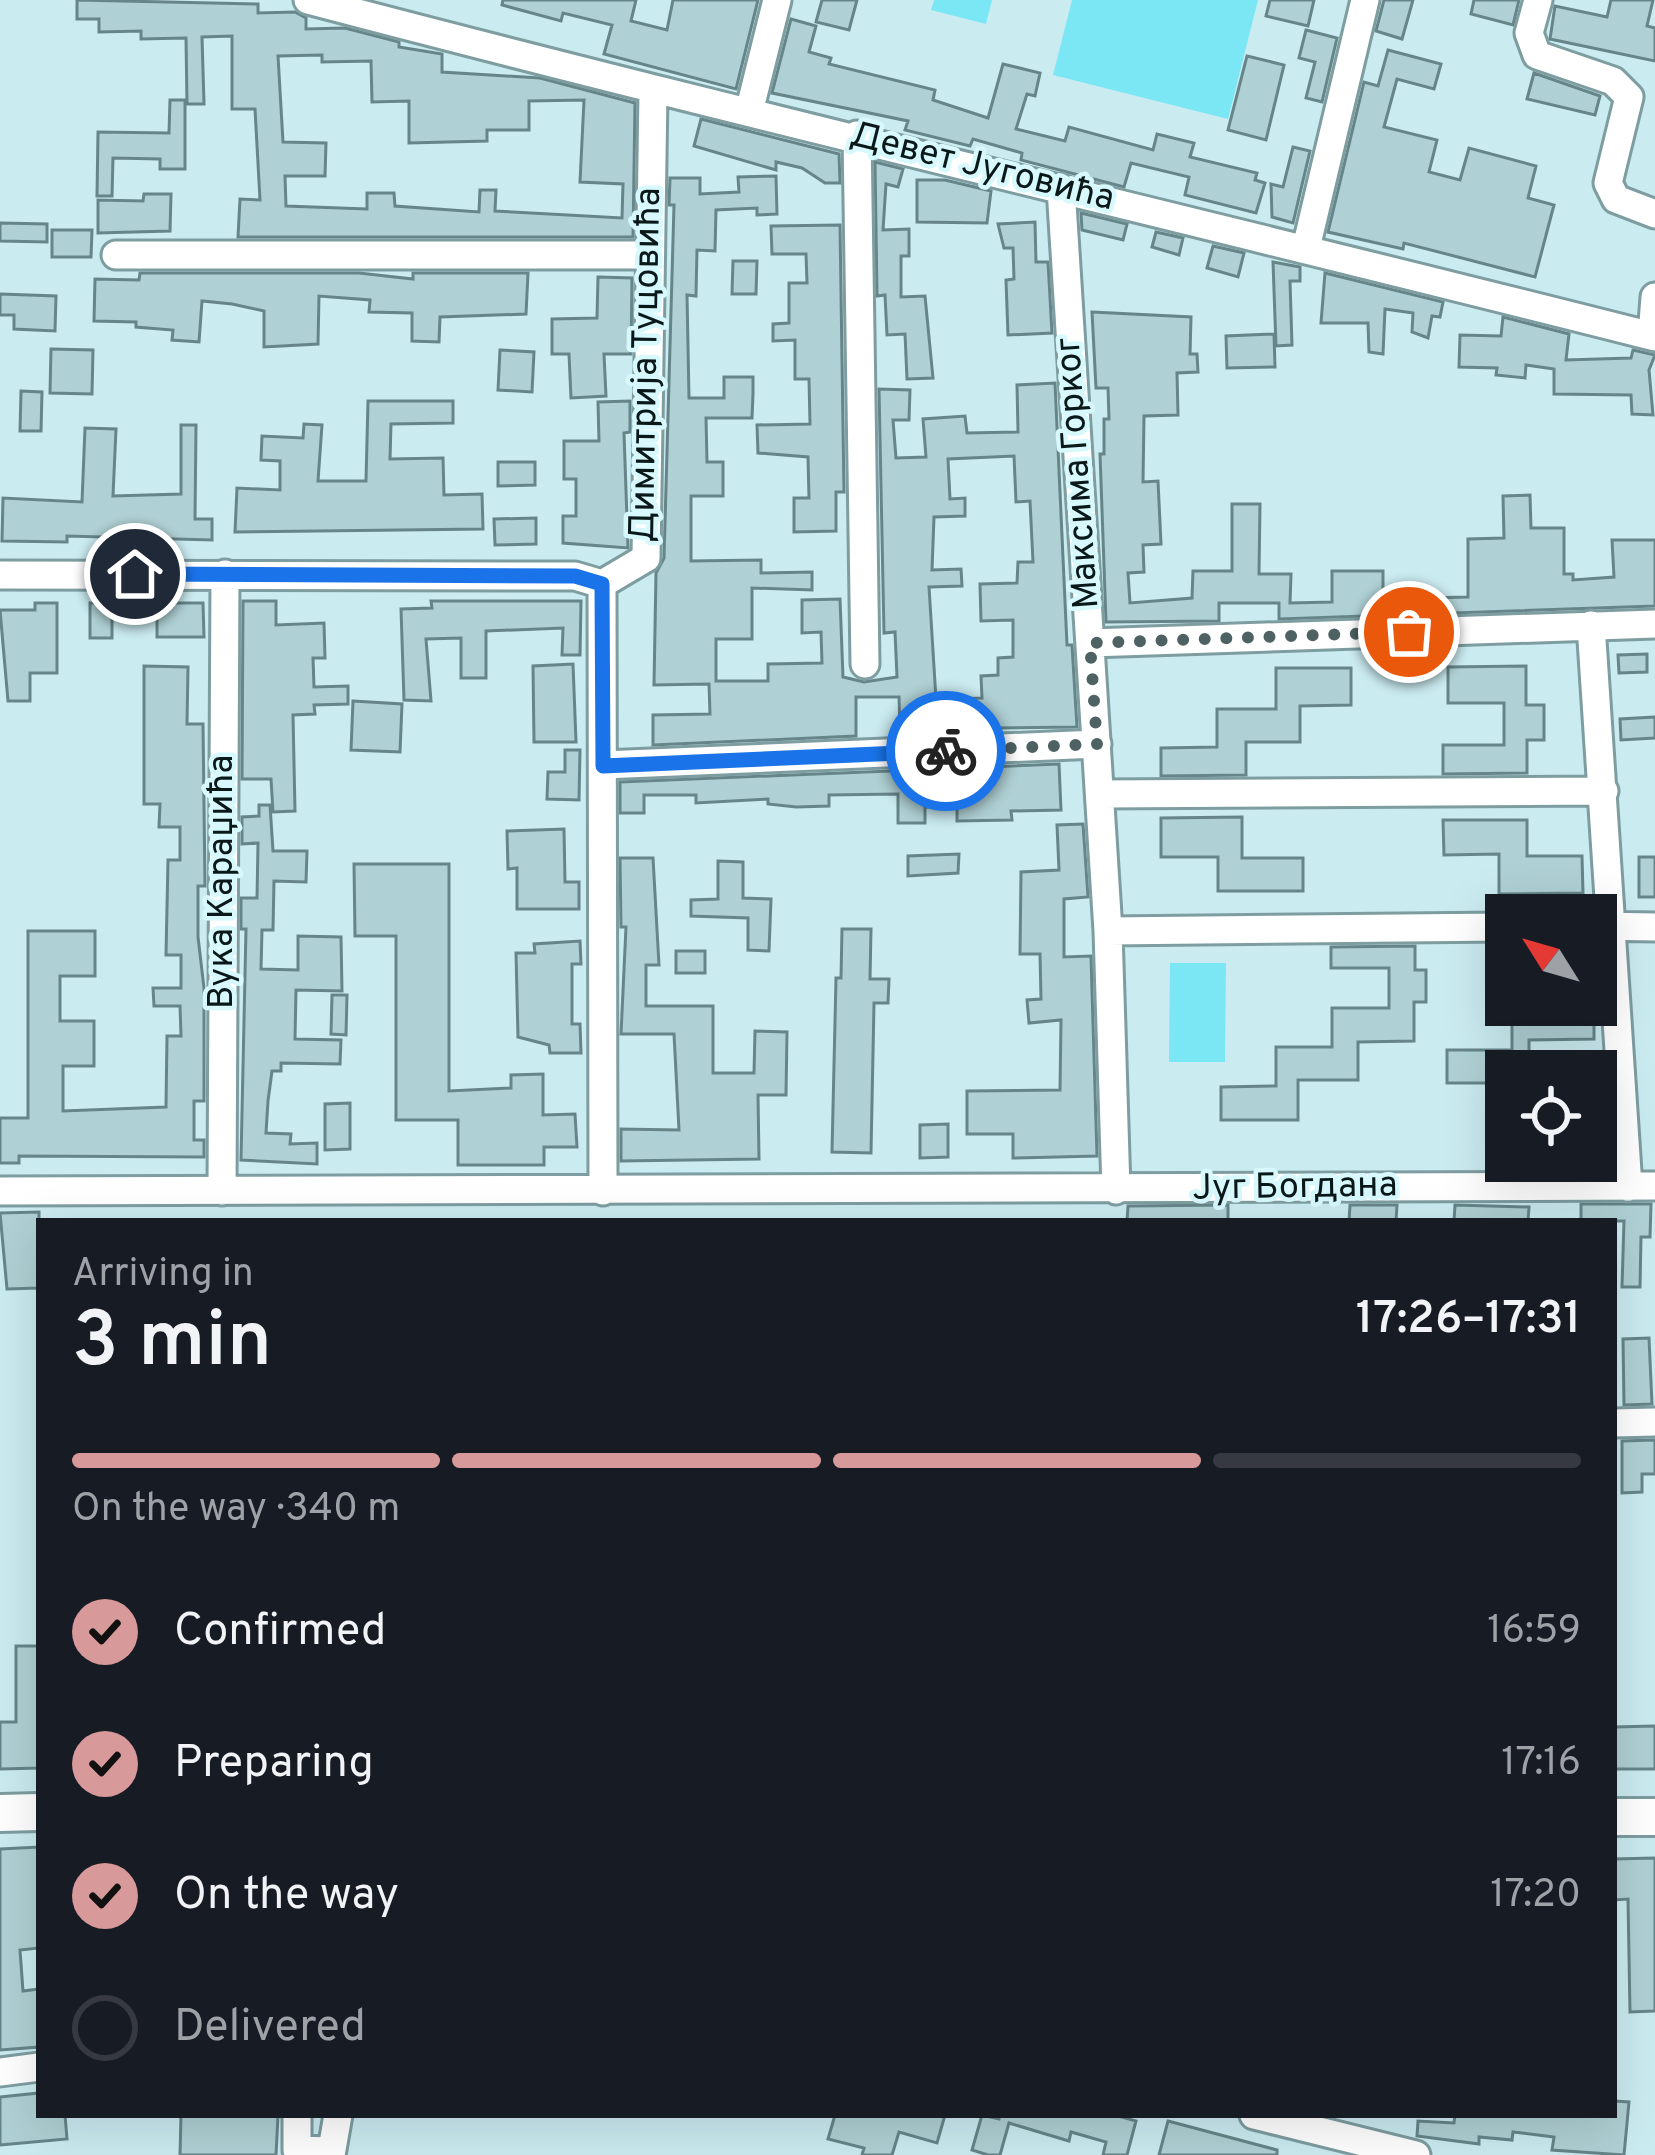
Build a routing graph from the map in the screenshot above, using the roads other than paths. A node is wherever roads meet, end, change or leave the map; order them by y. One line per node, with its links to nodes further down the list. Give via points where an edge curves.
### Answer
1 (308, 0): 6 (street, Девет Југовића)
2 (422, 0): 6 (street)
3 (777, 0): 8 (street)
4 (1365, 0): 12 (street)
5 (1538, 0): 11 (street, via 1529,33 1537,55 1613,81 1629,98 1609,189)
6 (415, 28): 7 (street, Девет Југовића)
7 (653, 91): 8 (street, Девет Југовића); 14 (street, Димитрија Туцовића)
8 (749, 112): 9 (street, Девет Југовића)
9 (857, 135): 10 (street, Девет Југовића); 23 (street)
10 (1061, 188): 12 (street, Девет Југовића); 22 (street, Максима Горког)
11 (1655, 214)
12 (1306, 248): 16 (street, Девет Југовића)
13 (116, 254): 14 (street)
14 (649, 255): 19 (street, Димитрија Туцовића, via 646,558)
15 (1655, 297): 16 (street)
16 (1653, 336)
17 (225, 574): 18 (street); 19 (street, via 575,576); 37 (street, Вука Караџића)
18 (0, 575)
19 (602, 584): 25 (street, Димитрија Туцовића)
20 (1655, 624): 21 (street)
21 (1591, 626): 22 (street); 26 (street)
22 (1090, 643): 24 (street, Максима Горког)
23 (865, 664)
24 (1097, 744): 25 (street); 27 (street, Максима Горког)
25 (603, 766): 38 (street, Димитрија Туцовића)
26 (1604, 791): 27 (street); 28 (street)
27 (1100, 794): 32 (street, Максима Горког)
28 (1604, 894)
29 (1617, 926): 31 (street)
30 (1485, 927): 32 (street)
31 (1655, 927)
32 (1108, 931): 35 (street, Максима Горког)
33 (1617, 1018): 34 (street)
34 (1641, 1187): 35 (street, Југ Богдана)
35 (1106, 1190): 38 (street, Југ Богдана); 41 (street, Максима Горког)
36 (0, 1191): 39 (street, Југ Богдана)
37 (222, 1191): 38 (street, Југ Богдана); 39 (street, Југ Богдана)
38 (603, 1191)
39 (162, 1192): 40 (street)
40 (163, 1218)
41 (1098, 1218)
42 (1617, 1423): 43 (street)
43 (1655, 1423)
44 (36, 1812): 45 (main road)
45 (0, 1813)
46 (1617, 1817): 47 (main road)
47 (1655, 1817)
48 (36, 2067): 49 (street)
49 (0, 2072)
50 (297, 2118): 53 (street, via 297,2150)
51 (337, 2118): 53 (street)
52 (1266, 2118): 54 (street)
53 (331, 2153)
54 (1416, 2155)

